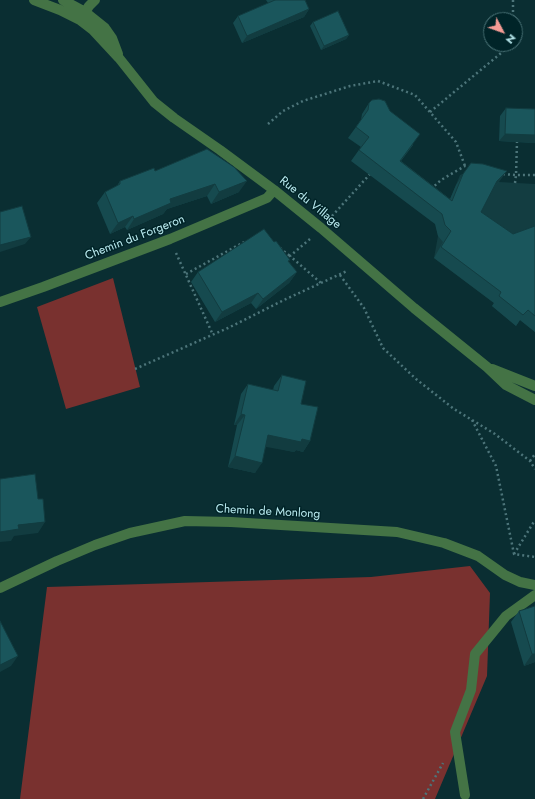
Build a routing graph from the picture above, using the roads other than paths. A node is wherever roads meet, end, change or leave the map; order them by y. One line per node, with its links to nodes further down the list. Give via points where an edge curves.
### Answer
1 (34, 0): 4 (street, Rue du Village)
2 (63, 0): 4 (street, Rue du Village)
3 (95, 0): 4 (street)
4 (83, 16): 5 (street, Rue du Village, via 154,102)
5 (274, 190): 6 (street, Chemin du Forgeron, via 267,198 170,239); 7 (street, Rue du Village)
6 (0, 302)
7 (487, 366): 8 (street, Rue du Village); 9 (street, Rue du Village, via 506,385)
8 (535, 386)
9 (535, 400)
10 (535, 585): 11 (street, Chemin de Monlong, via 505,575 478,556 458,548 397,532 185,521 130,533 95,545)
11 (0, 588)
12 (535, 595): 13 (street, via 506,616 475,654 471,690 455,732)
13 (466, 795)

